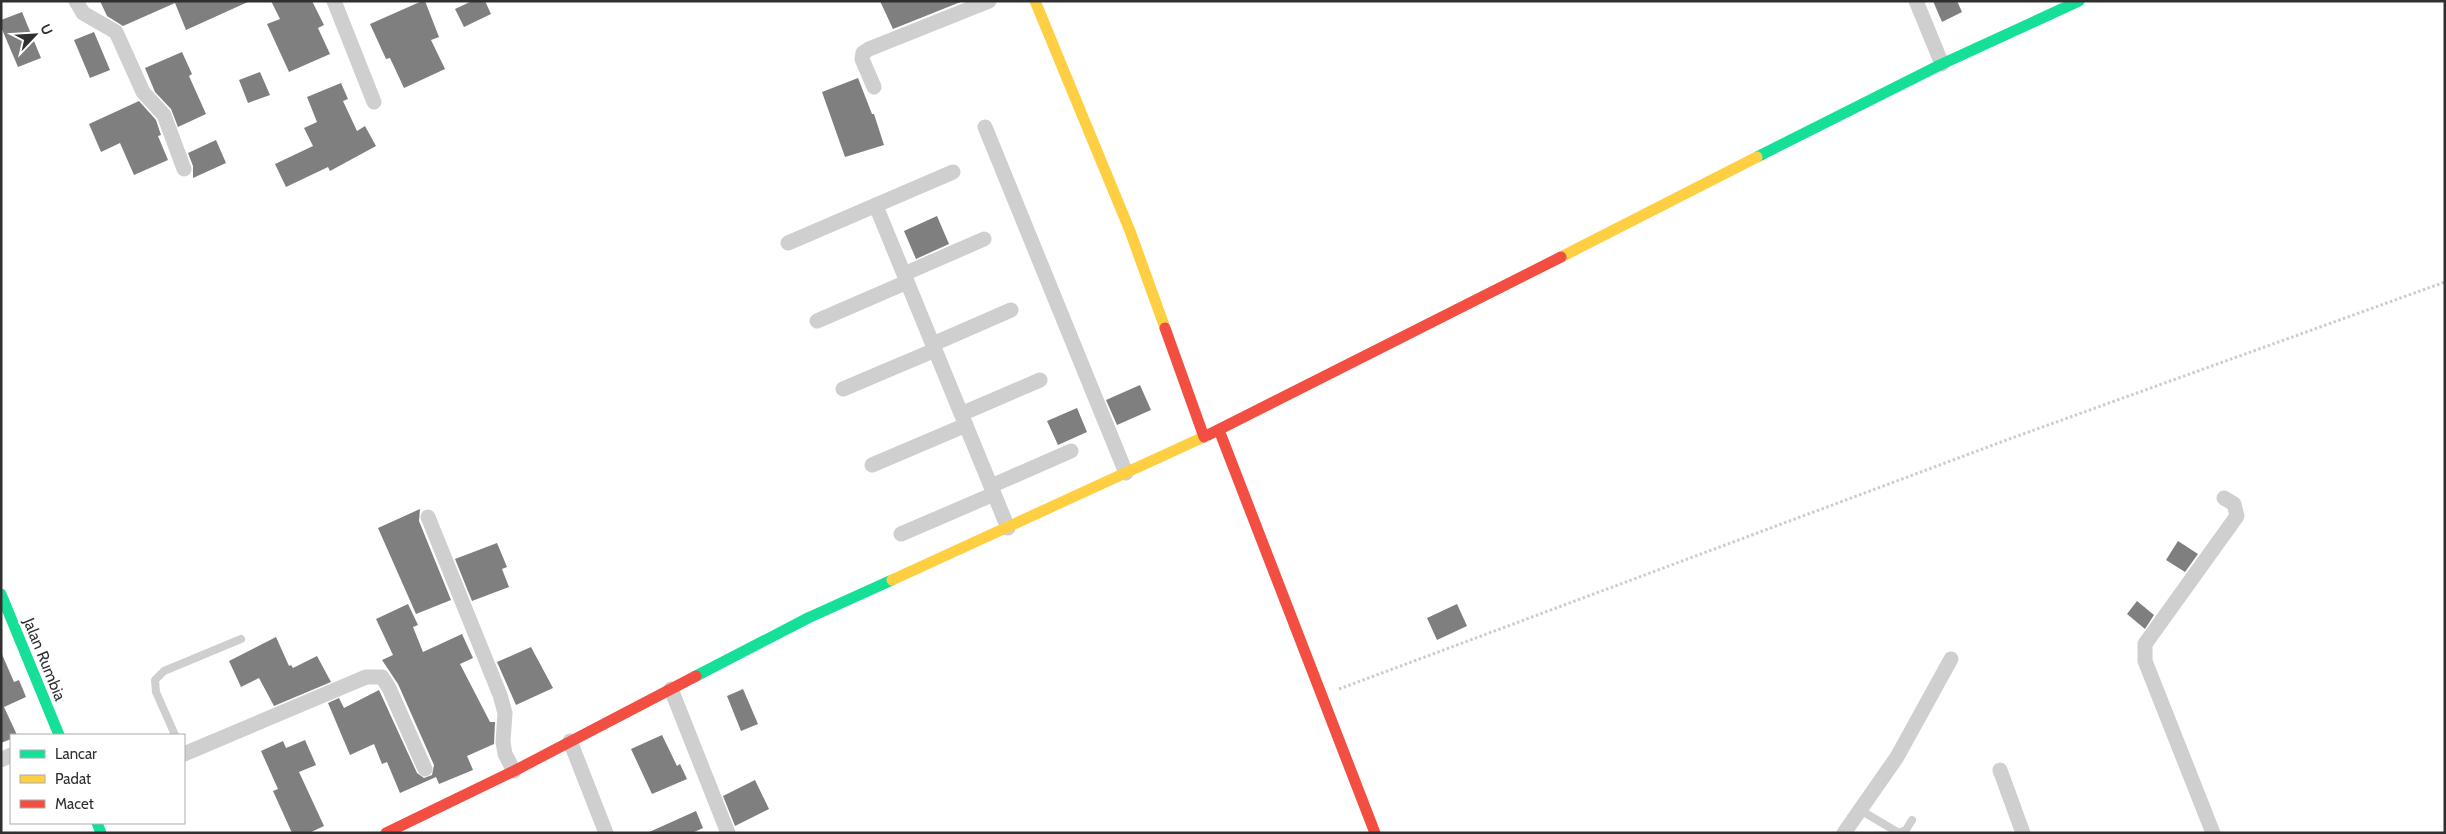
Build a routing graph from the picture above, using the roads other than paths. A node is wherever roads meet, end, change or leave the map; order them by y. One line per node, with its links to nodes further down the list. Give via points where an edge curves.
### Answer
1 (76, 1): 11 (street, via 89,17 116,32 143,92 164,115)
2 (334, 1): 9 (street)
3 (989, 1): 8 (street, via 869,48 862,59)
4 (1035, 1): 24 (main road, via 1130,231)
5 (1916, 1): 7 (street)
6 (2079, 1): 7 (main road)
7 (1941, 61): 23 (main road)
8 (874, 87)
9 (374, 102)
10 (984, 127): 27 (street)
11 (184, 169)
12 (952, 172): 13 (street)
13 (876, 206): 15 (street); 16 (street)
14 (984, 239): 16 (street)
15 (788, 243)
16 (906, 278): 18 (street); 19 (street)
17 (1011, 310): 19 (street)
18 (817, 321)
19 (934, 347): 21 (street); 22 (street)
20 (1040, 380): 22 (street)
21 (843, 389)
22 (963, 420): 26 (street); 28 (street)
23 (1219, 430): 24 (main road); 49 (main road)
24 (1204, 436): 27 (main road)
25 (1071, 452): 28 (street)
26 (872, 465)
27 (1126, 473): 31 (main road)
28 (992, 490): 31 (street); 32 (street)
29 (2224, 498): 52 (street, via 2234,504 2237,516 2145,644 2143,652)
30 (428, 517): 43 (street, via 500,695 505,713 504,748)
31 (1008, 528): 36 (main road, via 808,618)
32 (901, 534)
33 (1, 594): 37 (main road, Jalan Rumbia)
34 (241, 639): 38 (lane, via 164,671 155,680 156,692)
35 (1951, 658): 44 (street, via 1897,757)
36 (671, 689): 39 (main road); 48 (street)
37 (57, 734)
38 (175, 734)
39 (570, 741): 43 (main road); 47 (street)
40 (185, 754): 41 (street, via 375,675 382,677 389,688)
41 (425, 769)
42 (2000, 770): 51 (street)
43 (514, 771): 46 (main road)
44 (1860, 810): 45 (lane, via 1899,833 1906,830); 50 (street)
45 (1912, 820)
46 (386, 833)
47 (606, 833)
48 (728, 833)
49 (1375, 833)
50 (1844, 833)
51 (2022, 833)
52 (2214, 833)

